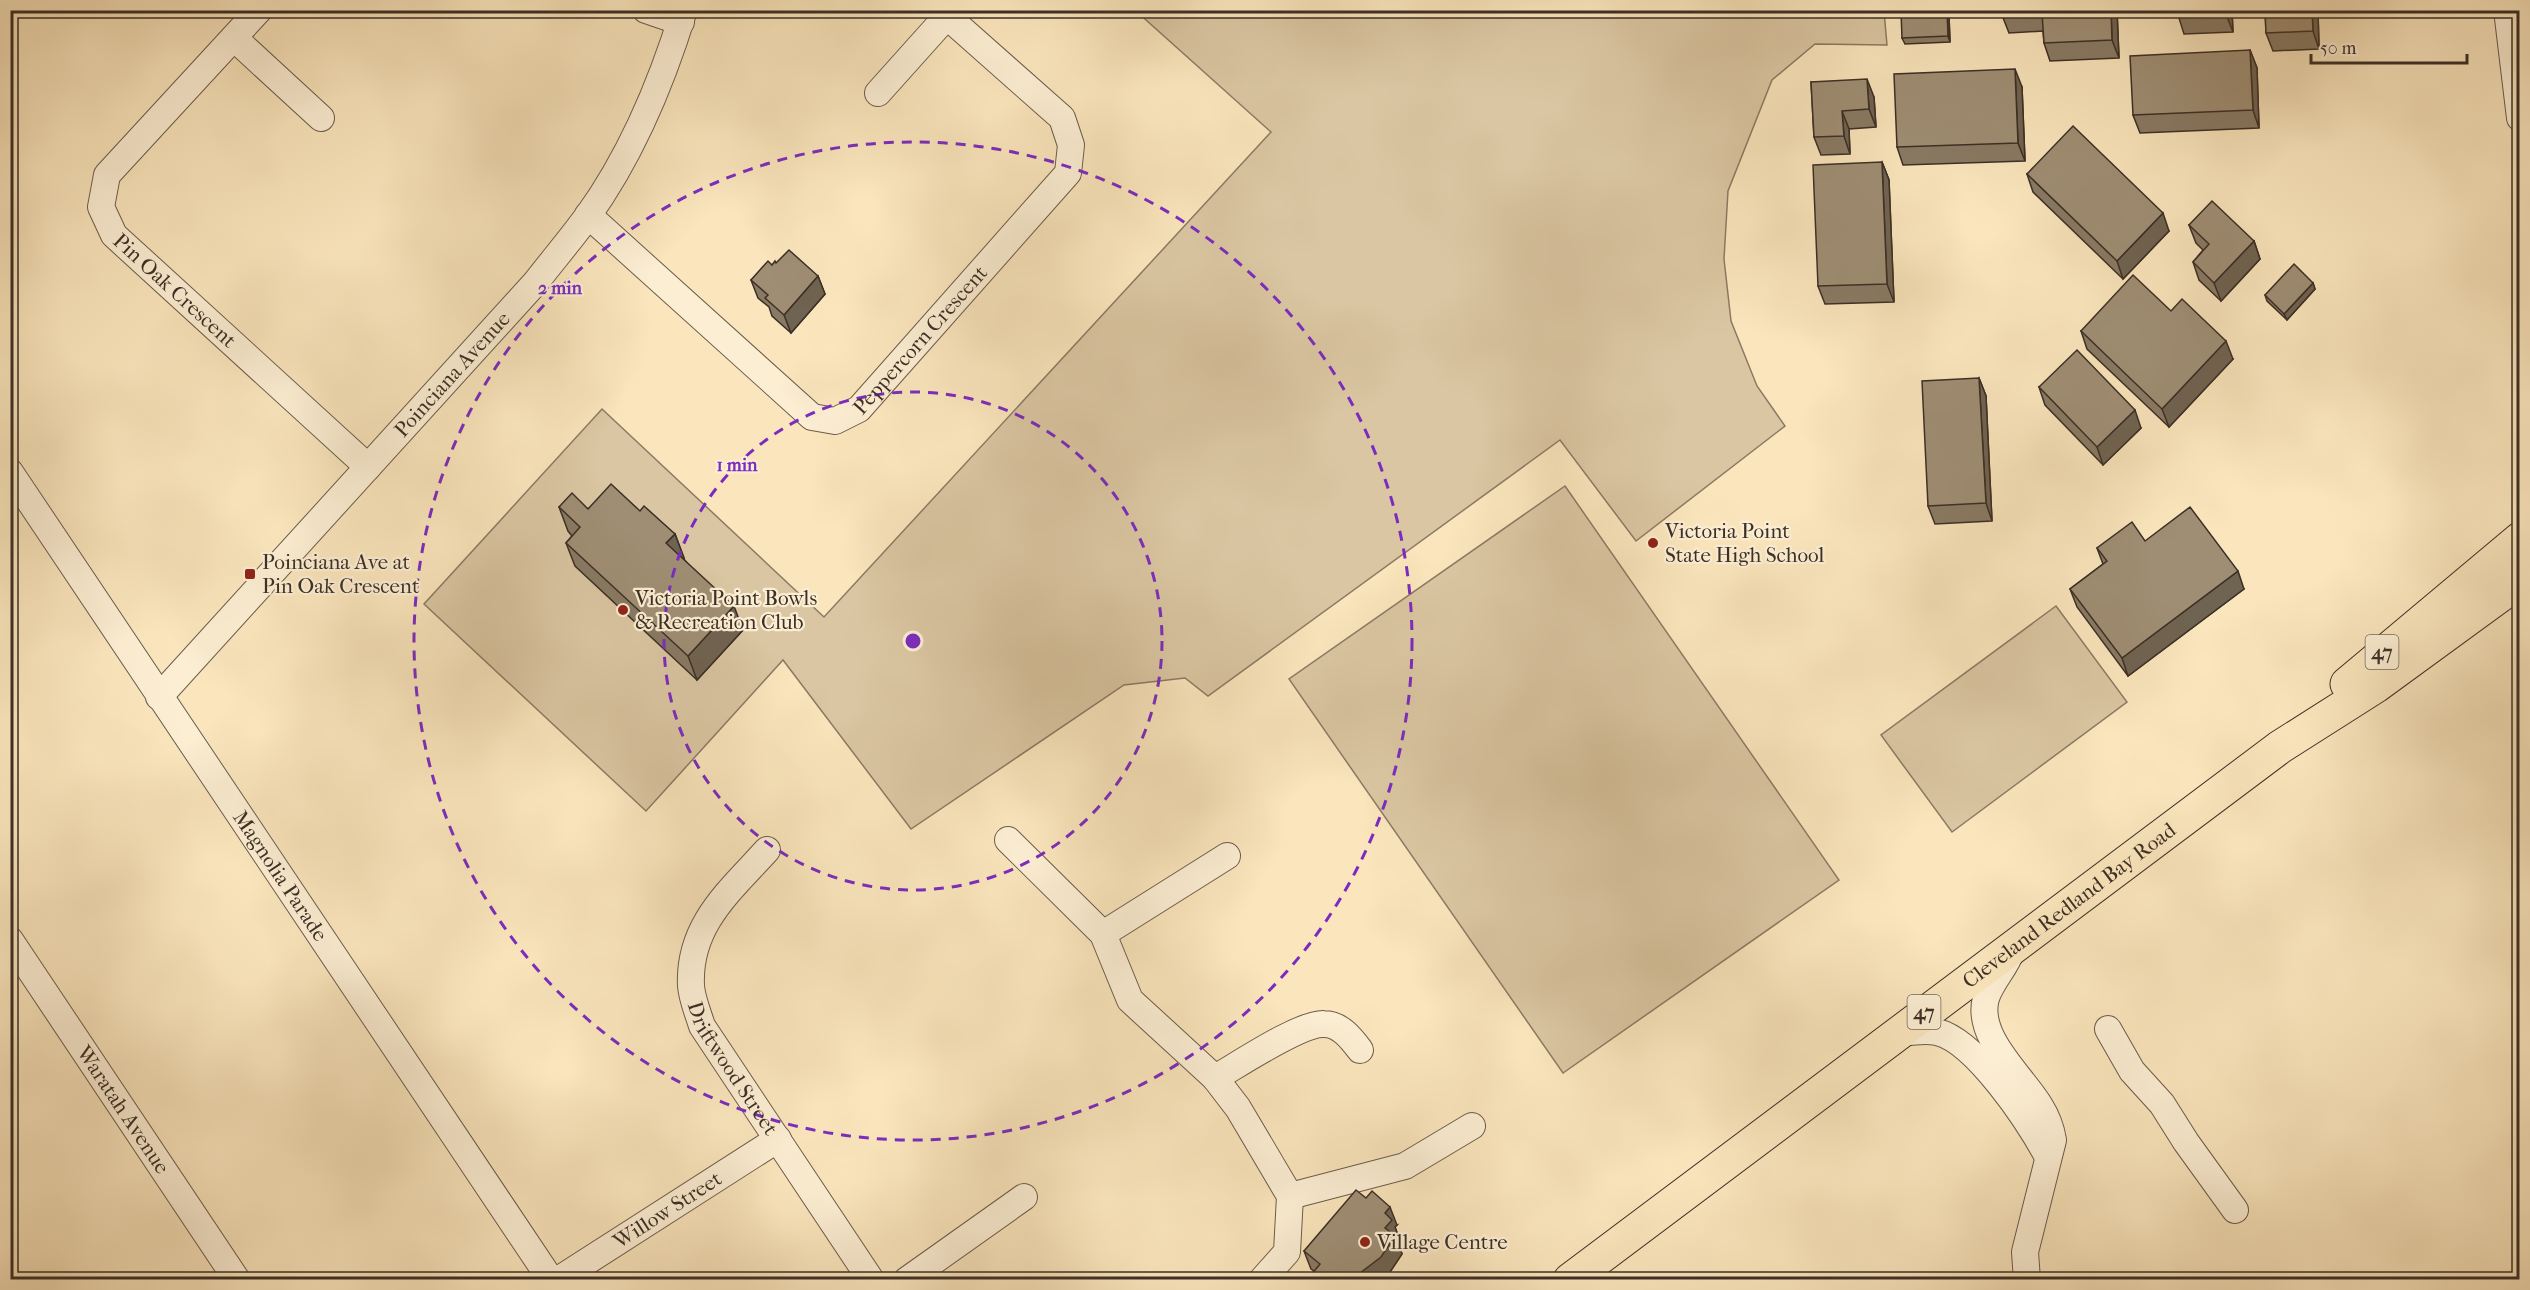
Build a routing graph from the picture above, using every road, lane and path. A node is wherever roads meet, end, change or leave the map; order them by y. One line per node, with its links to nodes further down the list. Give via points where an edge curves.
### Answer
1 (259, 10): 6 (street, Pin Oak Crescent)
2 (646, 10): 5 (street)
3 (2507, 10): 9 (street)
4 (943, 13): 7 (street); 10 (street, Peppercorn Crescent, via 1062,118 1071,145 1068,173 859,409 835,421 812,417)
5 (683, 16): 10 (street, Poinciana Avenue, via 655,93 624,156)
6 (234, 38): 8 (street); 11 (street, Pin Oak Crescent, via 107,175 101,207 114,235)
7 (878, 93)
8 (321, 118)
9 (2520, 118)
10 (588, 215): 11 (street, Poinciana Avenue, via 536,282)
11 (368, 467): 15 (street, Poinciana Avenue)
12 (10, 472): 15 (street, Magnolia Parade)
13 (2520, 538): 16 (highway, Cleveland Redland Bay Road / 47, via 2370,663)
14 (2520, 581): 16 (highway, Cleveland Redland Bay Road / 47, via 2376,686)
15 (159, 697): 34 (street, Magnolia Parade)
16 (2280, 747): 22 (highway, Cleveland Redland Bay Road / 47)
17 (1008, 840): 20 (street)
18 (767, 850): 28 (street, Driftwood Street, via 709,915 693,952 691,987 702,1026)
19 (1227, 856): 20 (street)
20 (1103, 934): 26 (street, via 1130,1000)
21 (10, 940): 33 (street, Waratah Avenue)
22 (2014, 945): 24 (highway, Cleveland Redland Bay Road / 47); 29 (street, via 2005,968 1986,996 1984,1008 1997,1049 2041,1106 2050,1126 2053,1140)
23 (2108, 1029): 32 (street, via 2132,1071 2162,1104)
24 (1894, 1034): 29 (street, via 1939,1032 1976,1055); 39 (highway, Cleveland Redland Bay Road / 47)
25 (1359, 1050): 26 (street, via 1347,1032 1324,1023 1303,1028)
26 (1215, 1077): 30 (street)
27 (1472, 1126): 30 (street, via 1405,1166)
28 (777, 1139): 35 (street, Willow Street); 36 (street, Driftwood Street)
29 (2048, 1157): 40 (street, via 2025,1252)
30 (1290, 1196): 38 (street, via 1287,1252)
31 (1024, 1197): 37 (street)
32 (2235, 1210)
33 (237, 1280)
34 (551, 1280)
35 (558, 1280)
36 (871, 1280)
37 (907, 1280)
38 (1262, 1280)
39 (1570, 1280)
40 (2027, 1280)

